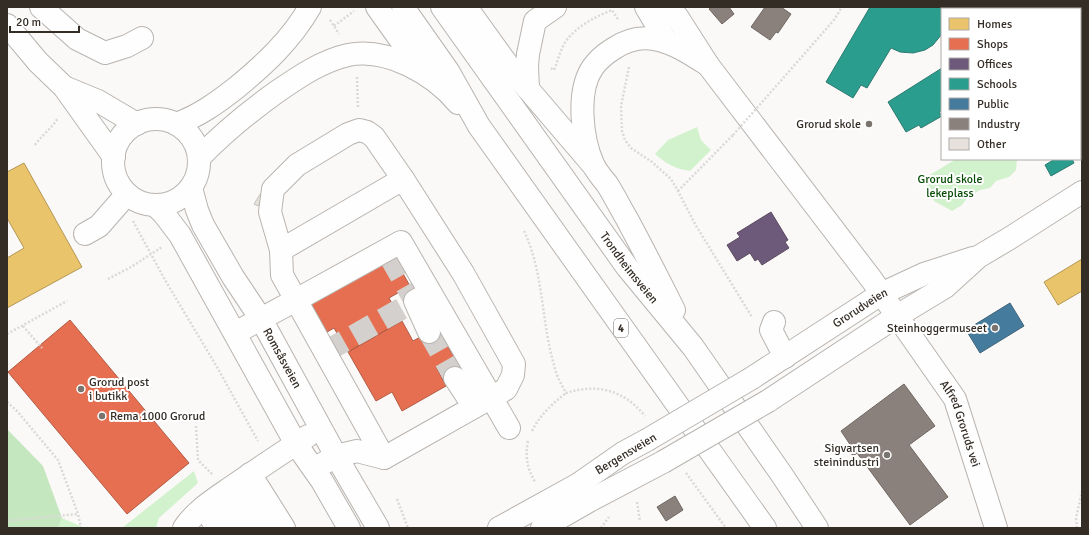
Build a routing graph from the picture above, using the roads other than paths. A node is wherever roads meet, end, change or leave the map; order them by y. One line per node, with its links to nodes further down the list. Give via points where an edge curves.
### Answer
1 (41, 7): 12 (main road, via 77,39 105,52 127,46)
2 (403, 7): 20 (main road, 4, via 448,71)
3 (442, 7): 40 (main road, Trondheimsveien, via 628,267)
4 (466, 7): 17 (main road)
5 (555, 7): 10 (main road)
6 (646, 7): 13 (main road)
7 (670, 7): 14 (main road, Alfred Groruds vei)
8 (366, 8): 15 (main road, via 404,45)
9 (318, 11): 19 (main road, via 301,22 268,60 241,84 209,108)
10 (529, 14): 17 (main road)
11 (7, 25): 16 (main road, via 38,62)
12 (142, 38)
13 (667, 42): 14 (main road); 23 (main road, via 642,39 627,42 606,53 592,68 584,88 582,102 585,134)
14 (708, 65): 32 (main road, Alfred Groruds vei)
15 (428, 76): 20 (main road, via 456,100); 22 (main road, via 402,61 377,55 350,55 330,60 270,97)
16 (64, 87): 18 (main road, via 98,100); 21 (main road)
17 (528, 89): 23 (main road)
18 (137, 124): 19 (main road, via 156,120); 21 (main road, via 121,138)
19 (176, 124): 22 (main road, via 195,144)
20 (479, 126): 61 (main road, 4)
21 (114, 157): 27 (main road, via 114,171)
22 (199, 158): 25 (main road, via 199,168)
23 (593, 165): 40 (main road, via 620,206)
24 (402, 179): 30 (main road); 30 (main road, via 374,137 359,130 348,134 297,165 273,189 270,212); 45 (main road, via 463,273 514,364 513,375 506,389)
25 (191, 188): 28 (main road, via 171,203); 35 (main road, Romsåsveien, via 203,225 237,284)
26 (1082, 192): 31 (main road, Grorudveien)
27 (127, 194): 28 (main road, via 136,201); 29 (main road, via 98,226)
28 (156, 206): 39 (main road, via 180,235)
29 (85, 234)
30 (281, 250): 34 (main road, via 282,275)
31 (978, 256): 32 (main road, Grorudveien, via 924,274); 37 (main road, Grorudveien)
32 (881, 294): 37 (main road, Alfred Groruds vei); 41 (main road, Grorudveien)
33 (422, 297): 34 (main road, via 400,242); 38 (main road); 45 (main road)
34 (296, 300): 35 (main road); 50 (main road)
35 (261, 319): 39 (main road); 46 (main road, Romsåsveien)
36 (765, 322): 41 (main road)
37 (901, 323): 44 (main road, Grorudveien); 63 (main road, Alfred Groruds vei, via 955,399)
38 (429, 332)
39 (235, 333): 48 (main road)
40 (693, 347): 62 (main road, Trondheimsveien)
41 (785, 357): 43 (main road, Grorudveien)
42 (455, 378): 45 (main road)
43 (752, 378): 59 (main road, Bergensveien, bridge, via 624,453 577,485)
44 (768, 401): 60 (main road, Bergensveien, bridge)
45 (482, 402): 47 (main road); 50 (main road)
46 (321, 428): 48 (main road); 49 (main road, Romsåsveien)
47 (509, 428)
48 (296, 444): 51 (main road); 52 (main road)
49 (336, 456): 50 (main road, via 357,450); 51 (main road); 58 (main road, Romsåsveien)
50 (384, 458)
51 (314, 469): 57 (main road)
52 (211, 502): 53 (main road); 54 (main road); 55 (main road); 56 (main road)
53 (217, 528)
54 (239, 528)
55 (261, 528)
56 (284, 528)
57 (349, 528)
58 (378, 528)
59 (499, 528)
60 (542, 528)
61 (765, 528)
62 (817, 528)
63 (996, 528)

